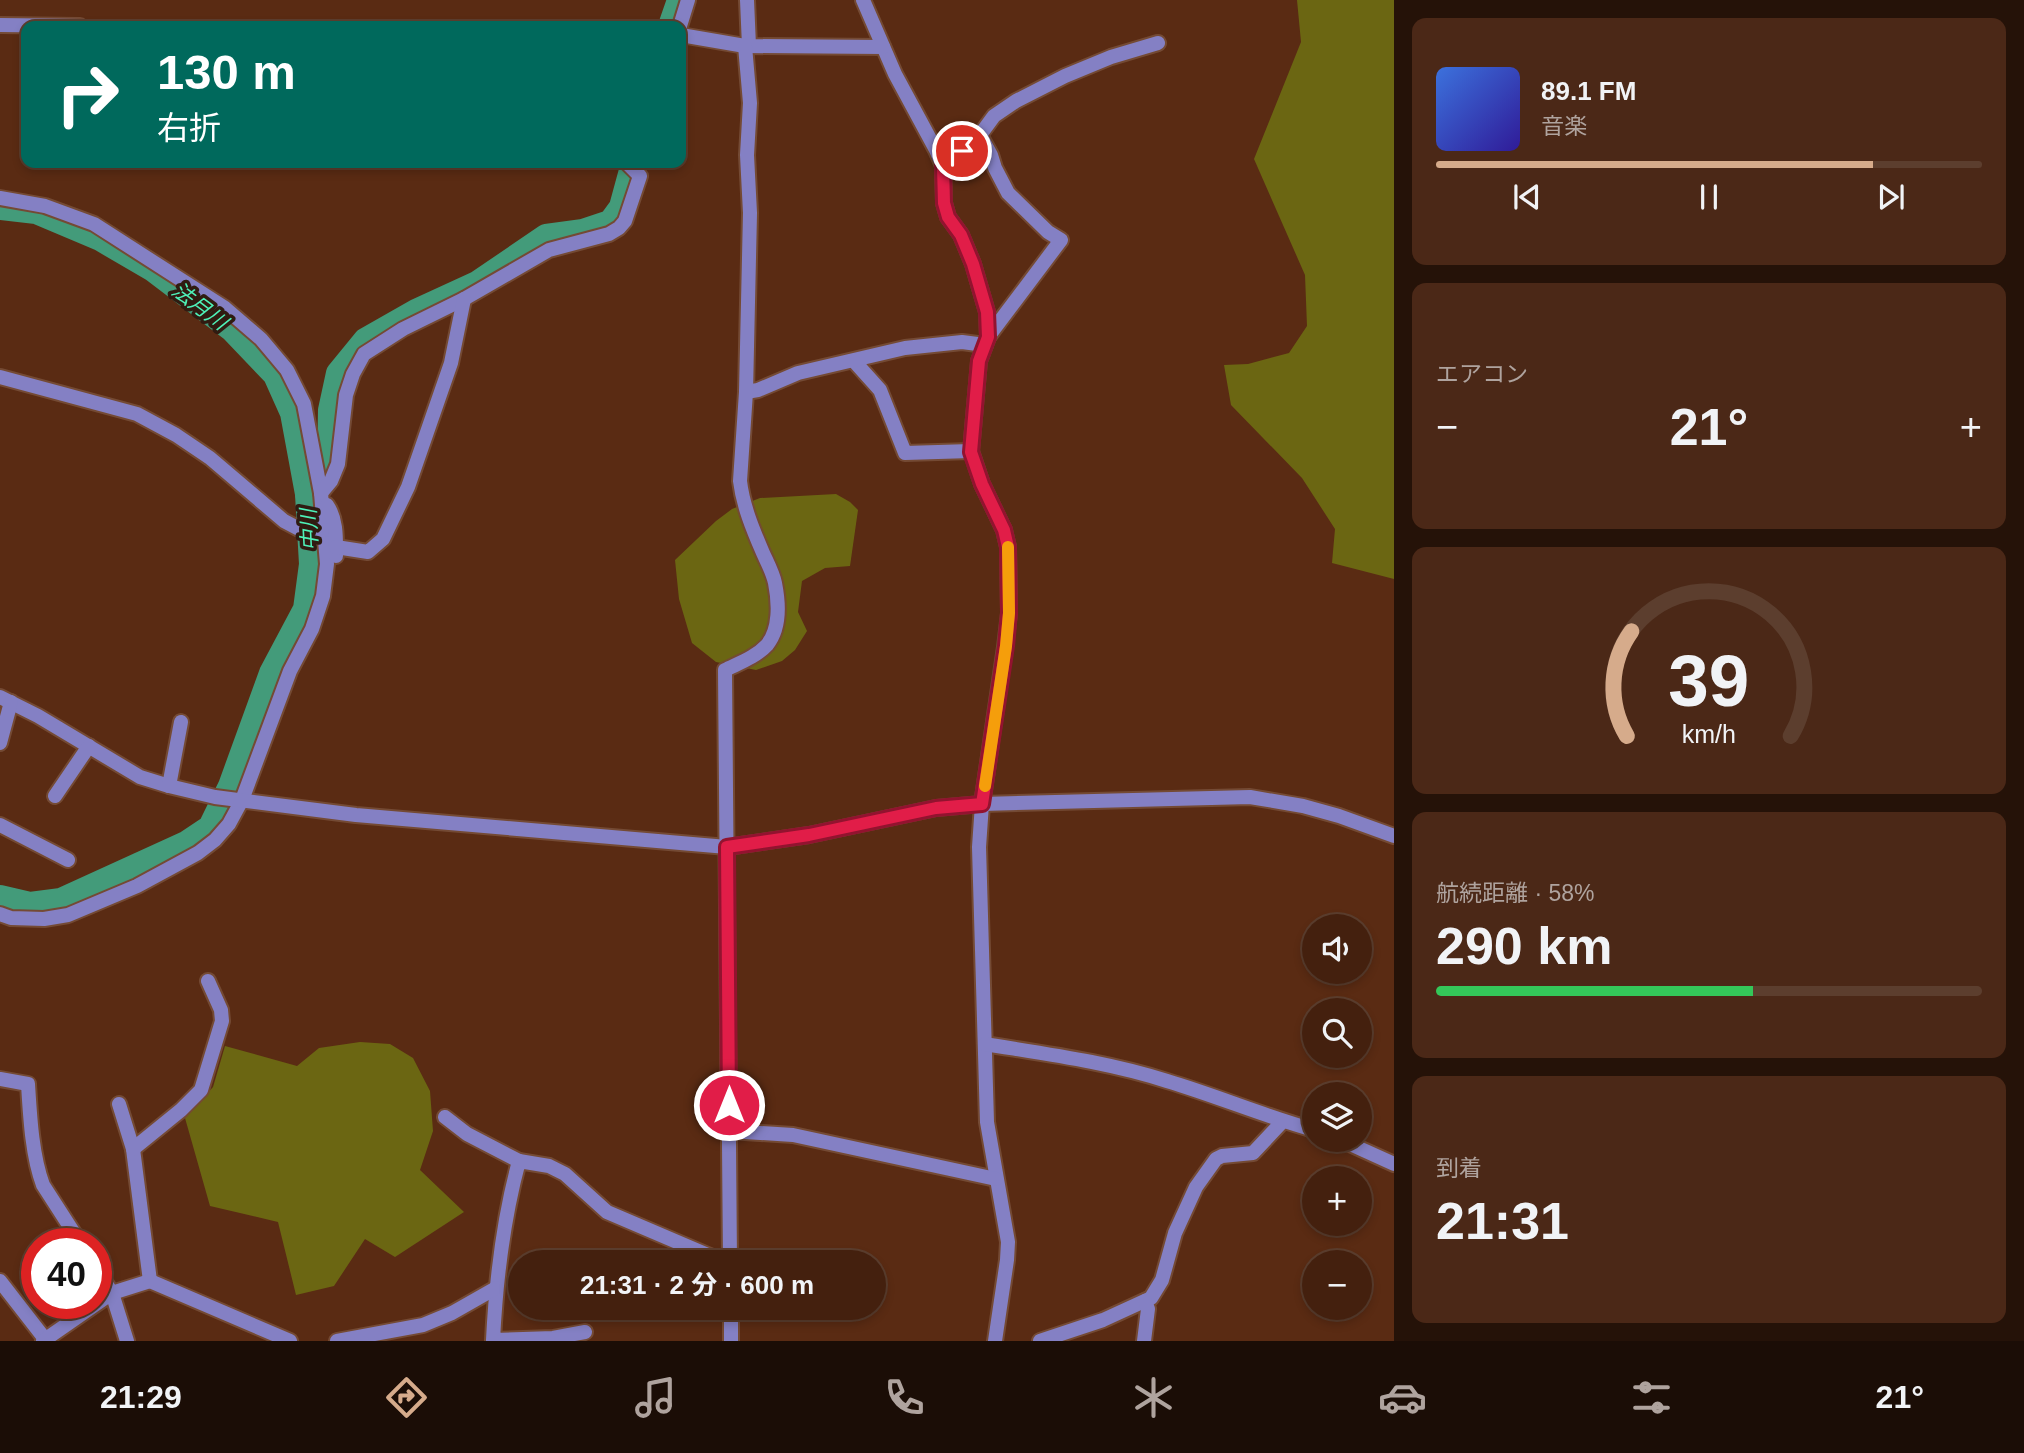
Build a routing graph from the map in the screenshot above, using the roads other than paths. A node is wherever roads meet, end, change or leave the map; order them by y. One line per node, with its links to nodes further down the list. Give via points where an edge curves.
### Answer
1 (688, 0): 4 (street)
2 (747, 0): 9 (street)
3 (863, 0): 10 (street)
4 (682, 21)
5 (0, 26): 6 (street)
6 (21, 26)
7 (686, 36): 9 (street)
8 (1158, 43): 11 (street, via 1111,57 1016,101 994,116)
9 (747, 46): 10 (street); 19 (street)
10 (883, 47): 12 (street)
11 (980, 135): 12 (street); 16 (street, via 1008,193 1061,240)
12 (943, 166): 16 (street, via 944,203 973,264 987,312)
13 (633, 168): 15 (street, via 640,176 619,228 549,250)
14 (0, 198): 21 (street, via 45,206 94,223 225,308 261,339 287,370 304,404)
15 (464, 299): 21 (street, via 364,354 346,394 338,464); 23 (street, via 451,363 431,425 383,539 368,552)
16 (987, 341): 17 (street, via 905,348); 20 (street, via 979,361)
17 (854, 361): 19 (street, via 798,373); 20 (street, via 880,390 905,453)
18 (0, 377): 22 (street, via 137,414 210,458 284,521)
19 (747, 392): 35 (street, via 741,496 775,581 777,626 768,644 725,670)
20 (971, 452): 32 (street, via 1008,547 1006,646)
21 (321, 495): 22 (street); 23 (street, via 330,509)
22 (315, 531): 24 (street, via 327,564)
23 (336, 547): 24 (street, via 333,586)
24 (320, 606): 31 (street)
25 (5, 700): 27 (street); 28 (street)
26 (181, 722): 29 (street)
27 (0, 743)
28 (89, 746): 29 (street, via 140,777); 30 (street)
29 (169, 786): 31 (street)
30 (55, 796)
31 (239, 799): 35 (street, via 356,815); 37 (street, via 229,824 215,839 137,886 68,915)
32 (982, 804): 34 (street, via 1250,797 1303,806); 35 (street, via 936,808); 39 (street, via 979,847)
33 (0, 825): 36 (street)
34 (1394, 836)
35 (727, 847): 45 (street)
36 (68, 860)
37 (4, 919)
38 (208, 981): 46 (street, via 222,1021 201,1090)
39 (985, 1044): 43 (street, via 1076,1058 1167,1080); 50 (street, via 987,1122)
40 (0, 1079): 51 (street, via 28,1084 40,1175)
41 (119, 1104): 46 (street)
42 (445, 1117): 48 (street)
43 (1283, 1121): 44 (street); 58 (street, via 1253,1153 1216,1159 1196,1187 1175,1233 1157,1291)
44 (1302, 1127)
45 (729, 1131): 50 (street, via 793,1135); 53 (street)
46 (133, 1149): 55 (street)
47 (1368, 1152): 49 (street)
48 (519, 1161): 52 (street, via 565,1174 607,1212); 56 (street)
49 (1394, 1164)
50 (996, 1179): 67 (street, via 1007,1251)
51 (71, 1228)
52 (696, 1250)
53 (730, 1250)
54 (0, 1281): 62 (street)
55 (150, 1281): 57 (street); 64 (street)
56 (496, 1288): 61 (street, via 493,1340); 65 (street, via 424,1325)
57 (112, 1293): 63 (street)
58 (1144, 1301): 68 (street); 69 (street, via 1148,1309)
59 (74, 1319): 62 (street)
60 (731, 1320): 66 (street)
61 (585, 1332)
62 (44, 1340)
63 (127, 1341)
64 (290, 1341)
65 (337, 1341)
66 (732, 1341)
67 (995, 1341)
68 (1040, 1341)
69 (1144, 1341)

